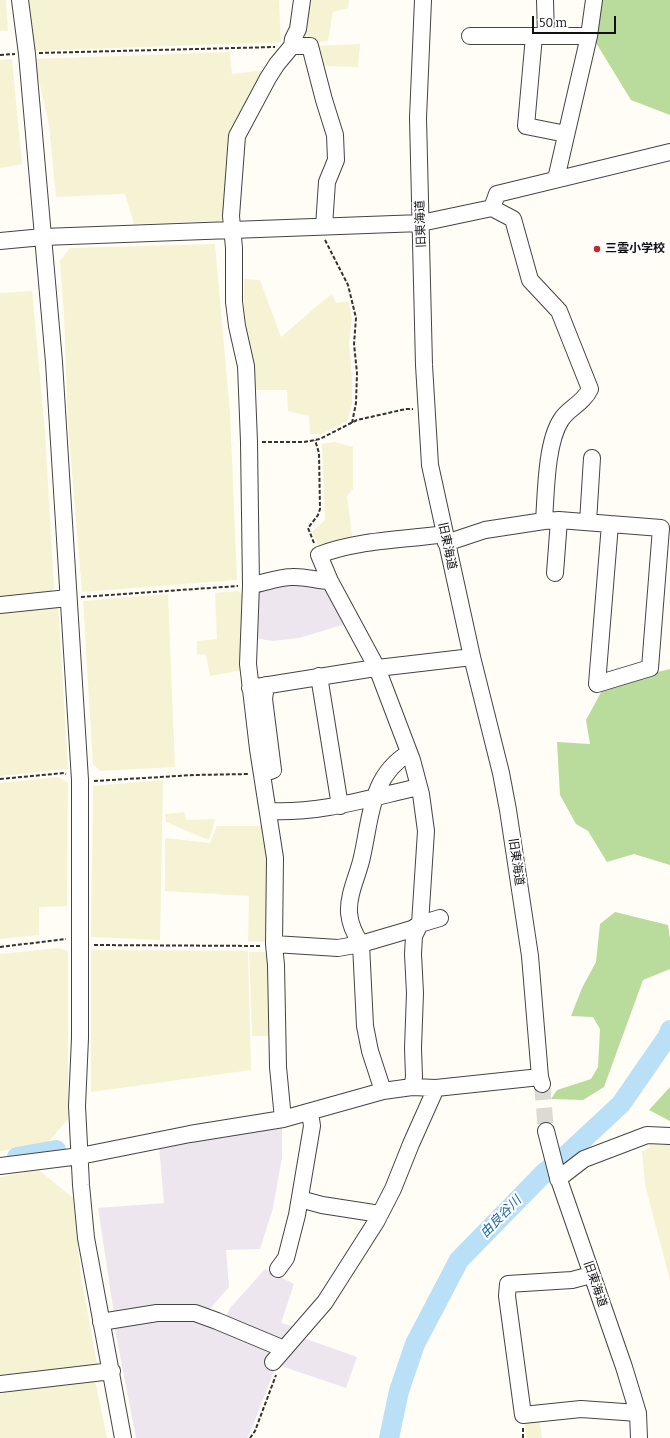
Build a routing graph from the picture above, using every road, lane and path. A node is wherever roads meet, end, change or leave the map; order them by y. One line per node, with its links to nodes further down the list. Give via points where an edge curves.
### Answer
1 (20, 0): 10 (street)
2 (302, 0): 9 (street, via 298,29)
3 (423, 0): 15 (street, 旧東海道, via 418,118)
4 (545, 0): 7 (street)
5 (594, 0): 8 (street)
6 (470, 36): 7 (street)
7 (540, 36): 8 (street); 11 (street, via 526,126)
8 (589, 36): 11 (street)
9 (292, 46): 10 (path); 16 (street, via 310,46 335,135 336,160 327,182); 17 (street, via 268,78 237,136 231,216)
10 (27, 54): 18 (street)
11 (566, 134): 13 (street)
12 (670, 152): 13 (street)
13 (556, 179): 14 (street, via 497,194)
14 (492, 208): 15 (street); 25 (street, via 513,219 530,280 559,311 590,389 586,397 561,419 550,447)
15 (421, 222): 16 (street); 20 (street, 旧東海道)
16 (321, 227): 17 (street); 21 (path, via 348,285 356,318 354,344 358,373)
17 (233, 230): 18 (street); 23 (street, via 234,302 246,366)
18 (43, 237): 19 (street); 33 (street, via 54,362)
19 (0, 241)
20 (426, 408): 21 (path, via 406,409); 28 (street, 旧東海道, via 430,464)
21 (352, 423): 22 (path)
22 (315, 440): 23 (path); 29 (path, via 319,453 320,509 308,528)
23 (249, 442): 32 (street)
24 (592, 458): 26 (street)
25 (551, 520): 26 (street); 28 (street); 30 (street)
26 (588, 522): 27 (street)
27 (610, 524): 27 (street, via 661,528 650,668 598,684)
28 (445, 539): 29 (street, via 355,545); 35 (street, 旧東海道)
29 (319, 555): 31 (street)
30 (555, 573)
31 (330, 581): 32 (street, via 290,577); 36 (street)
32 (251, 585): 33 (path); 39 (street, via 248,664)
33 (68, 598): 34 (street); 43 (street)
34 (0, 605)
35 (472, 657): 36 (street); 55 (street, 旧東海道, via 508,810 530,956 541,1081)
36 (377, 668): 37 (street); 40 (street)
37 (320, 676): 38 (street); 46 (street)
38 (266, 685): 39 (street); 41 (street, via 264,699 272,770)
39 (250, 688): 41 (street)
40 (409, 753): 44 (street); 45 (street, via 397,760)
41 (262, 774): 43 (path); 47 (street)
42 (0, 779): 43 (path, via 64,773)
43 (80, 780): 50 (street)
44 (419, 787): 45 (street); 49 (street, via 426,831)
45 (374, 796): 46 (street); 52 (street, via 362,858 351,890 349,914 354,934)
46 (340, 806): 47 (street, via 289,812)
47 (268, 811): 51 (street, via 275,858)
48 (440, 918): 49 (street)
49 (420, 924): 52 (street, via 412,929); 54 (street, via 414,936 413,954 415,993)
50 (80, 943): 51 (path, via 248,946); 53 (path, via 68,939); 61 (street, via 77,1106)
51 (274, 944): 52 (street, via 338,948); 58 (street, via 278,1067)
52 (361, 944): 56 (street, via 365,1026 370,1051)
53 (0, 946)
54 (412, 1087): 55 (street); 56 (street)
55 (436, 1088): 65 (street)
56 (384, 1090): 57 (street)
57 (310, 1112): 58 (street); 64 (street, via 312,1126)
58 (283, 1119): 61 (street)
59 (546, 1131): 63 (street, 旧東海道)
60 (670, 1136): 63 (street, via 646,1135 584,1159)
61 (80, 1156): 62 (street); 68 (street, via 86,1238)
62 (0, 1166)
63 (558, 1176): 67 (street, 旧東海道)
64 (300, 1199): 65 (street); 66 (street, via 286,1258)
65 (380, 1214): 69 (street, via 325,1302)
66 (278, 1269)
67 (591, 1275): 73 (street, 旧東海道); 73 (street, via 572,1280 508,1284 507,1296 522,1415 581,1409)
68 (101, 1322): 69 (street, via 157,1313 195,1313); 71 (street)
69 (284, 1348): 70 (street)
70 (276, 1366): 75 (path, via 255,1431)
71 (112, 1371): 72 (street); 74 (street)
72 (0, 1384)
73 (638, 1413): 76 (street, 旧東海道)
74 (124, 1438)
75 (250, 1438)
76 (639, 1438)

